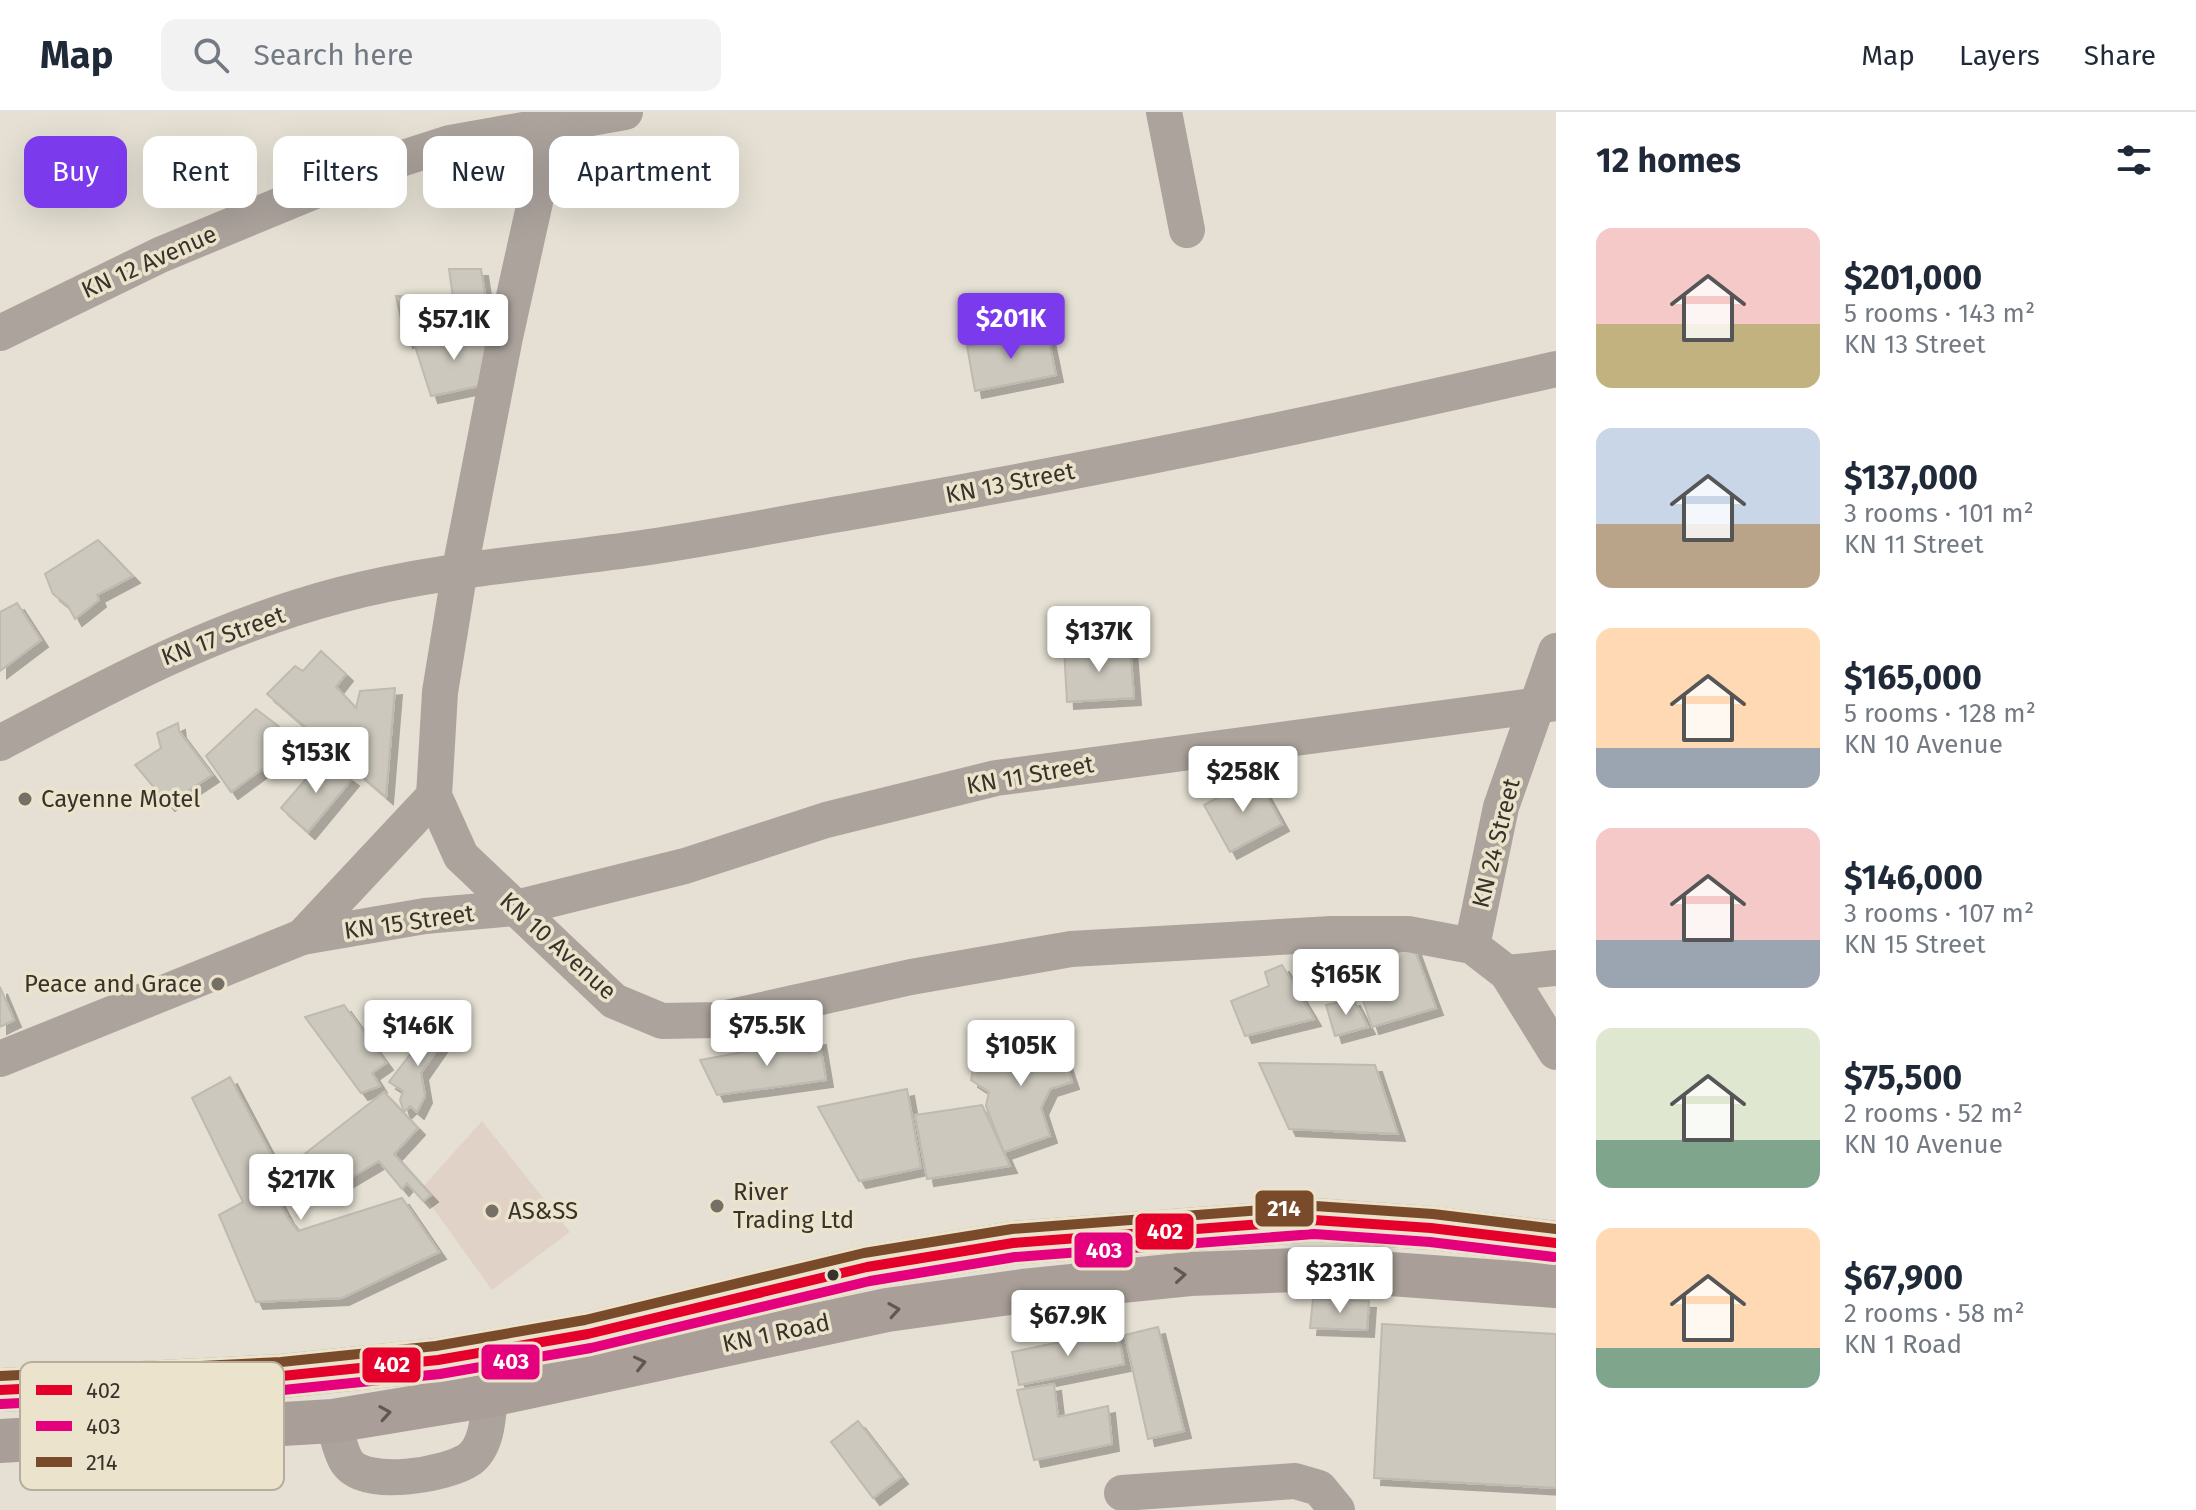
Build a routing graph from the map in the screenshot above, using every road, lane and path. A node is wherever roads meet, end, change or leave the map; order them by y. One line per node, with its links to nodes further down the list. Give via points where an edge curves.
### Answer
1 (625, 112): 3 (street, KN 12 Avenue)
2 (1164, 112): 4 (street)
3 (554, 117): 5 (street, KN 12 Avenue, via 363,171 160,255); 7 (street, KN 10 Avenue)
4 (1187, 230)
5 (0, 333)
6 (1556, 369): 7 (street, KN 13 Street, via 1321,423 966,492 636,549)
7 (460, 569): 10 (street, KN 17 Street, via 339,595 239,627 155,661); 11 (street, KN 10 Avenue, via 440,692)
8 (1556, 651): 9 (street, KN 24 Street)
9 (1547, 705): 12 (street, KN 11 Street, via 996,778); 14 (street, KN 24 Street, via 1501,807)
10 (0, 743)
11 (434, 796): 12 (street, KN 10 Avenue, via 461,856); 13 (street, KN 15 Street)
12 (516, 908): 13 (street, KN 15 Street, via 425,916); 14 (street, KN 10 Avenue, via 614,1001 662,1021 717,1020 911,977 1071,949 1332,934 1408,934)
13 (302, 937): 18 (street, KN 15 Street)
14 (1472, 946): 16 (street, KN 10 Avenue)
15 (1556, 968): 16 (street)
16 (1507, 973): 17 (street, KN 10 Avenue)
17 (1556, 1052)
18 (0, 1059)
19 (1556, 1243): 21 (highway, KN 1 Road, via 1314,1220 1013,1243 867,1267 588,1334 438,1360)
20 (1556, 1286): 24 (highway, KN 1 Road, one-way to 20, via 887,1310 1129,1280 1322,1269)
21 (284, 1376)
22 (20, 1389): 23 (highway, KN 1 Road)
23 (0, 1390)
24 (490, 1395): 25 (highway, KN 1 Road, one-way to 24); 25 (street, via 482,1443 471,1458 418,1476 358,1472 347,1462)
25 (333, 1421): 26 (highway, KN 1 Road)
26 (284, 1424)
27 (20, 1440): 28 (highway, KN 1 Road)
28 (0, 1441)
29 (1122, 1493): 30 (street, via 1295,1481 1319,1488)
30 (1337, 1510)

